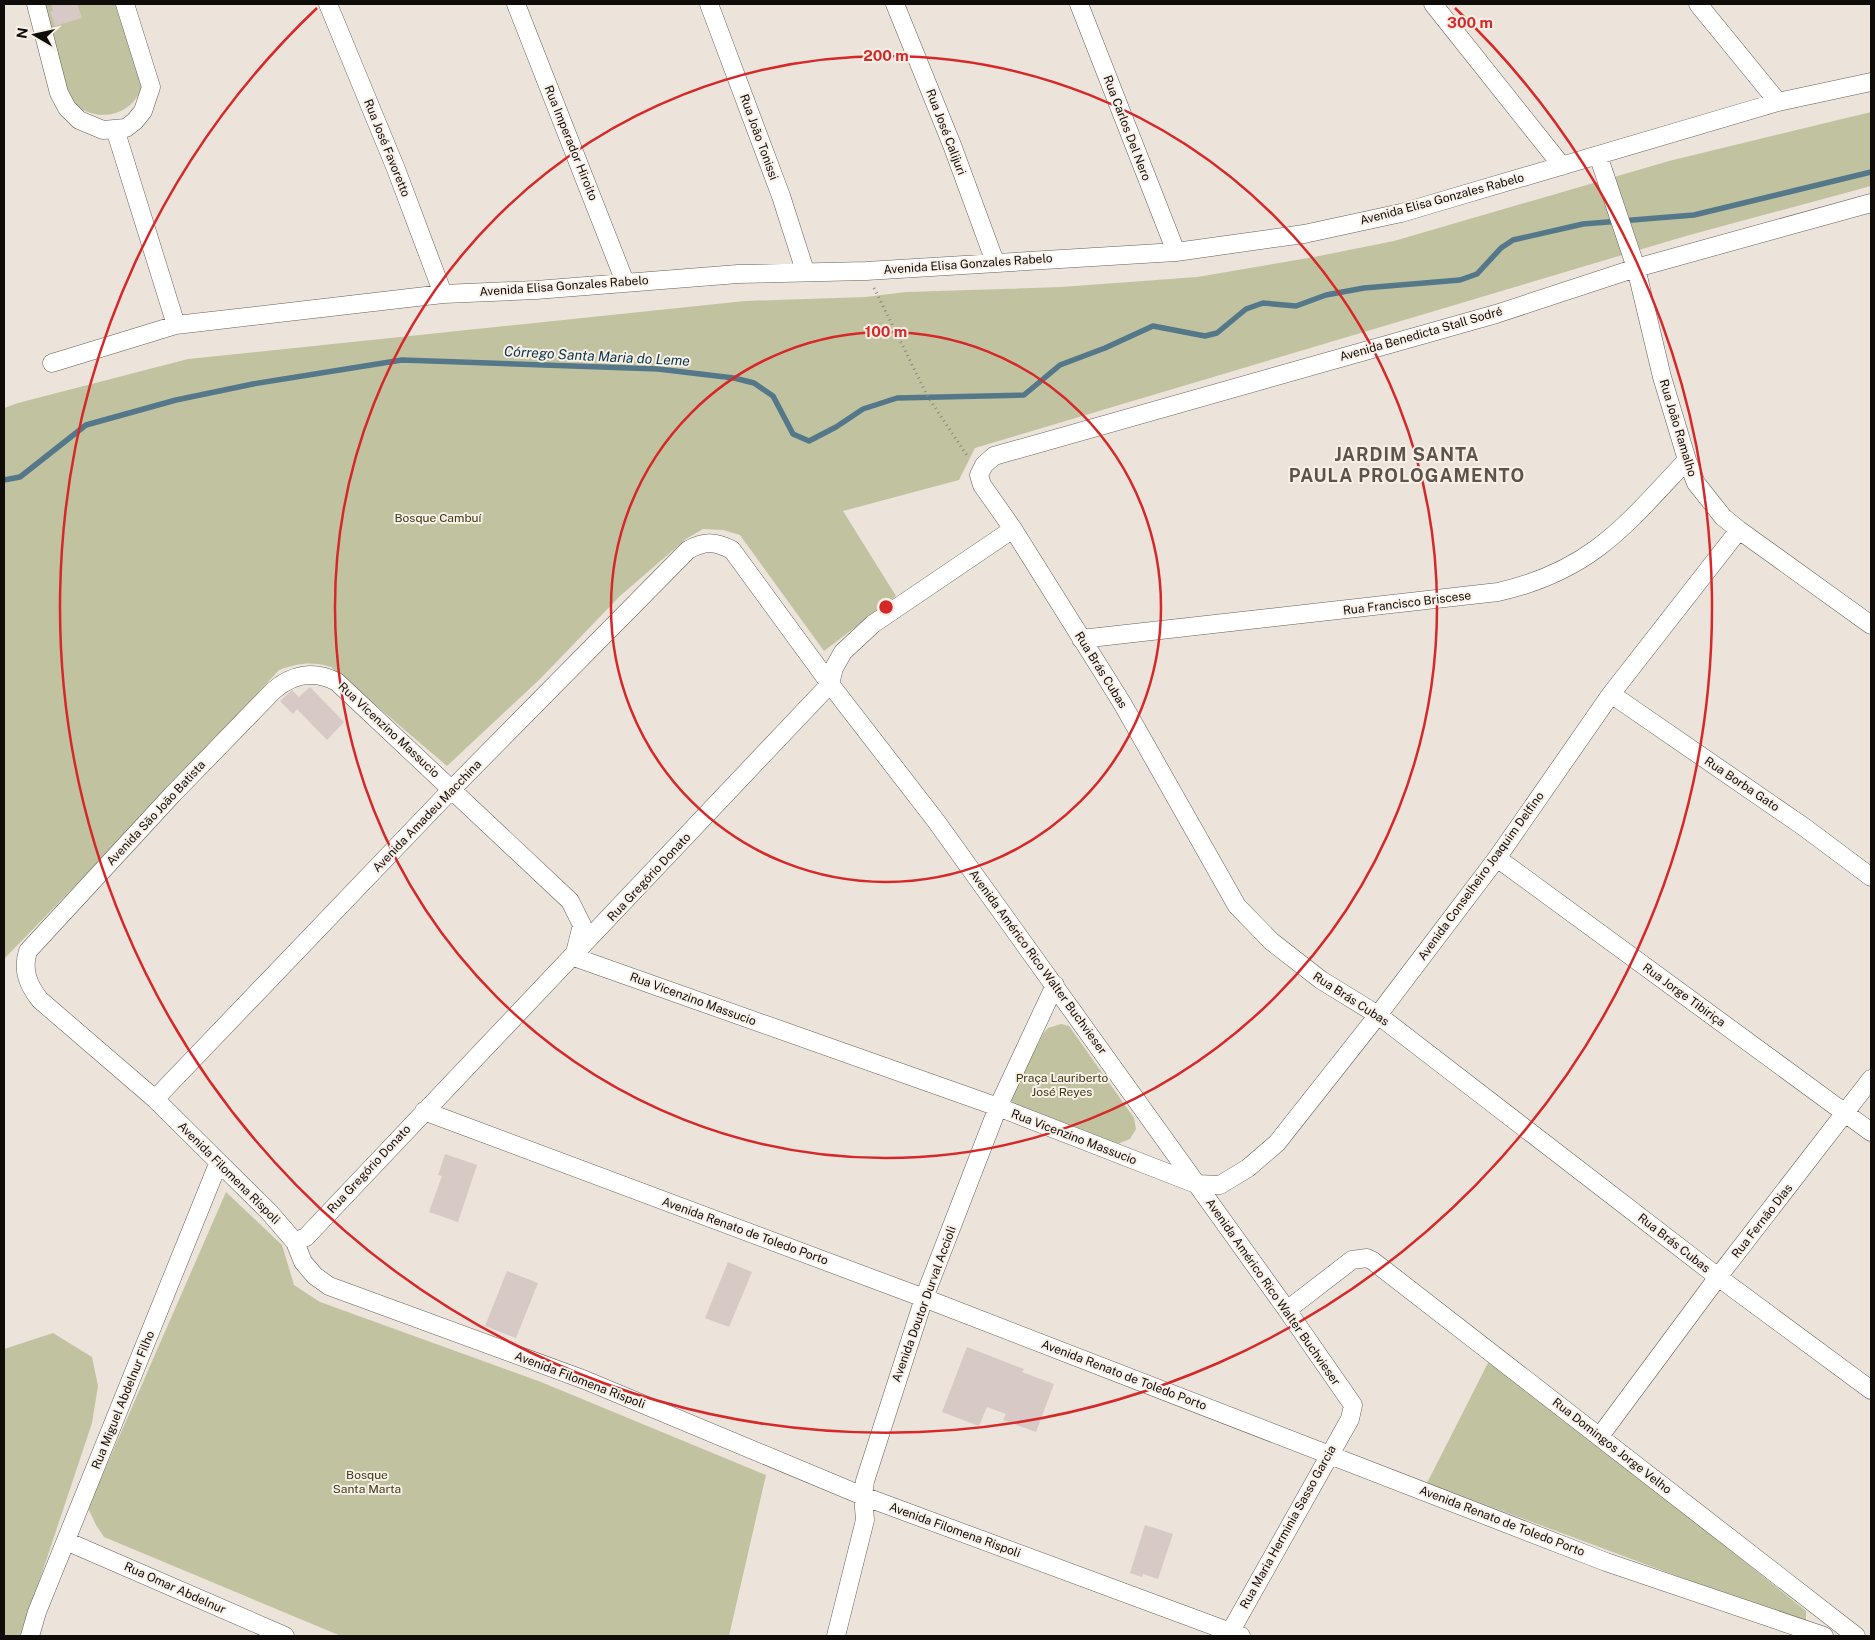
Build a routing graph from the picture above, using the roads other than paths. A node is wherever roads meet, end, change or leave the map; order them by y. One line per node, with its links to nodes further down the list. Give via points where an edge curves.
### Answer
1 (36, 4): 12 (street, via 59,93 66,108 92,127)
2 (125, 4): 12 (street, via 151,87 143,111 135,121 126,128)
3 (328, 4): 21 (street, Rua José Favoretto)
4 (516, 4): 20 (street, Rua Imperador Hiroito)
5 (709, 4): 19 (street, Rua João Tonissi)
6 (895, 4): 17 (street, Rua José Calijuri)
7 (1079, 4): 16 (street, Rua Carlos Del Nero)
8 (1434, 4): 14 (street)
9 (1698, 4): 11 (street)
10 (1871, 82): 11 (street, Avenida Elisa Gonzales Rabelo)
11 (1778, 102): 13 (street, Avenida Elisa Gonzales Rabelo)
12 (115, 129): 22 (street)
13 (1598, 155): 14 (street, Avenida Elisa Gonzales Rabelo); 18 (street, Rua João Ramalho)
14 (1562, 166): 16 (street, Avenida Elisa Gonzales Rabelo, via 1401,213 1304,234)
15 (1871, 203): 18 (street, Avenida Benedicta Stall Sodré)
16 (1176, 252): 17 (street, Avenida Elisa Gonzales Rabelo)
17 (995, 262): 19 (street, Avenida Elisa Gonzales Rabelo, via 866,271)
18 (1636, 268): 24 (street, Rua João Ramalho, via 1662,376); 25 (street, Avenida Benedicta Stall Sodré, via 1496,314 994,456)
19 (806, 271): 20 (street, Avenida Elisa Gonzales Rabelo)
20 (625, 282): 21 (street, Avenida Elisa Gonzales Rabelo)
21 (443, 294): 22 (street, Avenida Elisa Gonzales Rabelo)
22 (176, 325): 23 (street, Avenida Elisa Gonzales Rabelo)
23 (52, 363)
24 (1687, 460): 27 (street, Rua João Ramalho, via 1696,483); 30 (street, Rua Francisco Briscese, via 1608,542 1574,564 1516,588)
25 (980, 474): 26 (street, Rua Brás Cubas, via 982,485)
26 (1013, 529): 30 (street, Rua Brás Cubas); 32 (street, Rua Gregório Donato, via 873,624 843,652)
27 (1739, 530): 29 (street, Rua João Ramalho); 33 (street, Avenida Conselheiro Joaquim Delfino)
28 (706, 542): 32 (street, Avenida Américo Rico Walter Buchvieser, via 720,544 739,558); 34 (street, Avenida Amadeu Macchina, via 688,550)
29 (1871, 625)
30 (1081, 639): 40 (street, Rua Brás Cubas, via 1122,703 1237,906 1270,942 1321,980)
31 (309, 675): 34 (street, Rua Vicenzino Massucio, via 328,677 337,682); 38 (street, Avenida São João Batista, via 298,675 282,683 172,795 28,951)
32 (830, 684): 37 (street, Rua Gregório Donato); 39 (street, Avenida Américo Rico Walter Buchvieser, via 936,820)
33 (1611, 694): 35 (street, Avenida Conselheiro Joaquim Delfino); 36 (street, Rua Borba Gato)
34 (452, 789): 37 (street, Rua Vicenzino Massucio, via 570,901 582,925); 42 (street, Avenida Amadeu Macchina)
35 (1497, 858): 40 (street, Avenida Conselheiro Joaquim Delfino); 45 (street, Rua Jorge Tibiriça)
36 (1871, 877)
37 (574, 957): 43 (street, Rua Vicenzino Massucio); 44 (street, Rua Gregório Donato)
38 (25, 971): 42 (street, Avenida Filomena Rispoli, via 30,988 40,1000)
39 (1055, 984): 43 (street, Avenida Doutor Durval Accioli); 48 (street, Avenida Américo Rico Walter Buchvieser)
40 (1378, 1015): 48 (street, Avenida Conselheiro Joaquim Delfino, via 1276,1143 1248,1168 1220,1185); 50 (street, Rua Brás Cubas)
41 (1871, 1079): 45 (street, Rua Fernão Dias)
42 (155, 1099): 47 (street, Avenida Filomena Rispoli)
43 (998, 1107): 48 (street, Rua Vicenzino Massucio); 51 (street, Avenida Doutor Durval Accioli)
44 (424, 1112): 49 (street, Rua Gregório Donato, via 306,1237); 51 (street, Avenida Renato de Toledo Porto)
45 (1846, 1113): 46 (street, Rua Jorge Tibiriça); 50 (street, Rua Fernão Dias)
46 (1871, 1132)
47 (218, 1164): 49 (street, Avenida Filomena Rispoli, via 270,1213); 58 (street, Rua Miguel Abdelnur Filho)
48 (1196, 1184): 52 (street, Avenida Américo Rico Walter Buchvieser)
49 (295, 1242): 57 (street, Avenida Filomena Rispoli, via 304,1262 329,1286 585,1380)
50 (1718, 1277): 53 (street, Rua Brás Cubas); 55 (street, Rua Fernão Dias)
51 (924, 1298): 56 (street, Avenida Renato de Toledo Porto); 57 (street, Avenida Doutor Durval Accioli, via 865,1480)
52 (1287, 1310): 54 (street, Avenida Américo Rico Walter Buchvieser, via 1353,1406); 55 (street, Rua Domingos Jorge Velho, via 1352,1260 1367,1258)
53 (1871, 1390)
54 (1350, 1419): 56 (street, Rua Maria Herminia Sasso Garcia)
55 (1600, 1436): 64 (street, Rua Domingos Jorge Velho)
56 (1329, 1455): 59 (street, Rua Maria Herminia Sasso Garcia); 63 (street, Avenida Renato de Toledo Porto, via 1606,1562)
57 (863, 1496): 59 (street, Avenida Filomena Rispoli); 62 (street, Avenida Doutor Durval Accioli, via 865,1520)
58 (66, 1541): 60 (street, Rua Miguel Abdelnur Filho); 61 (street, Rua Omar Abdelnur)
59 (1233, 1635)
60 (30, 1636)
61 (285, 1636)
62 (836, 1636)
63 (1824, 1636)
64 (1856, 1636)

